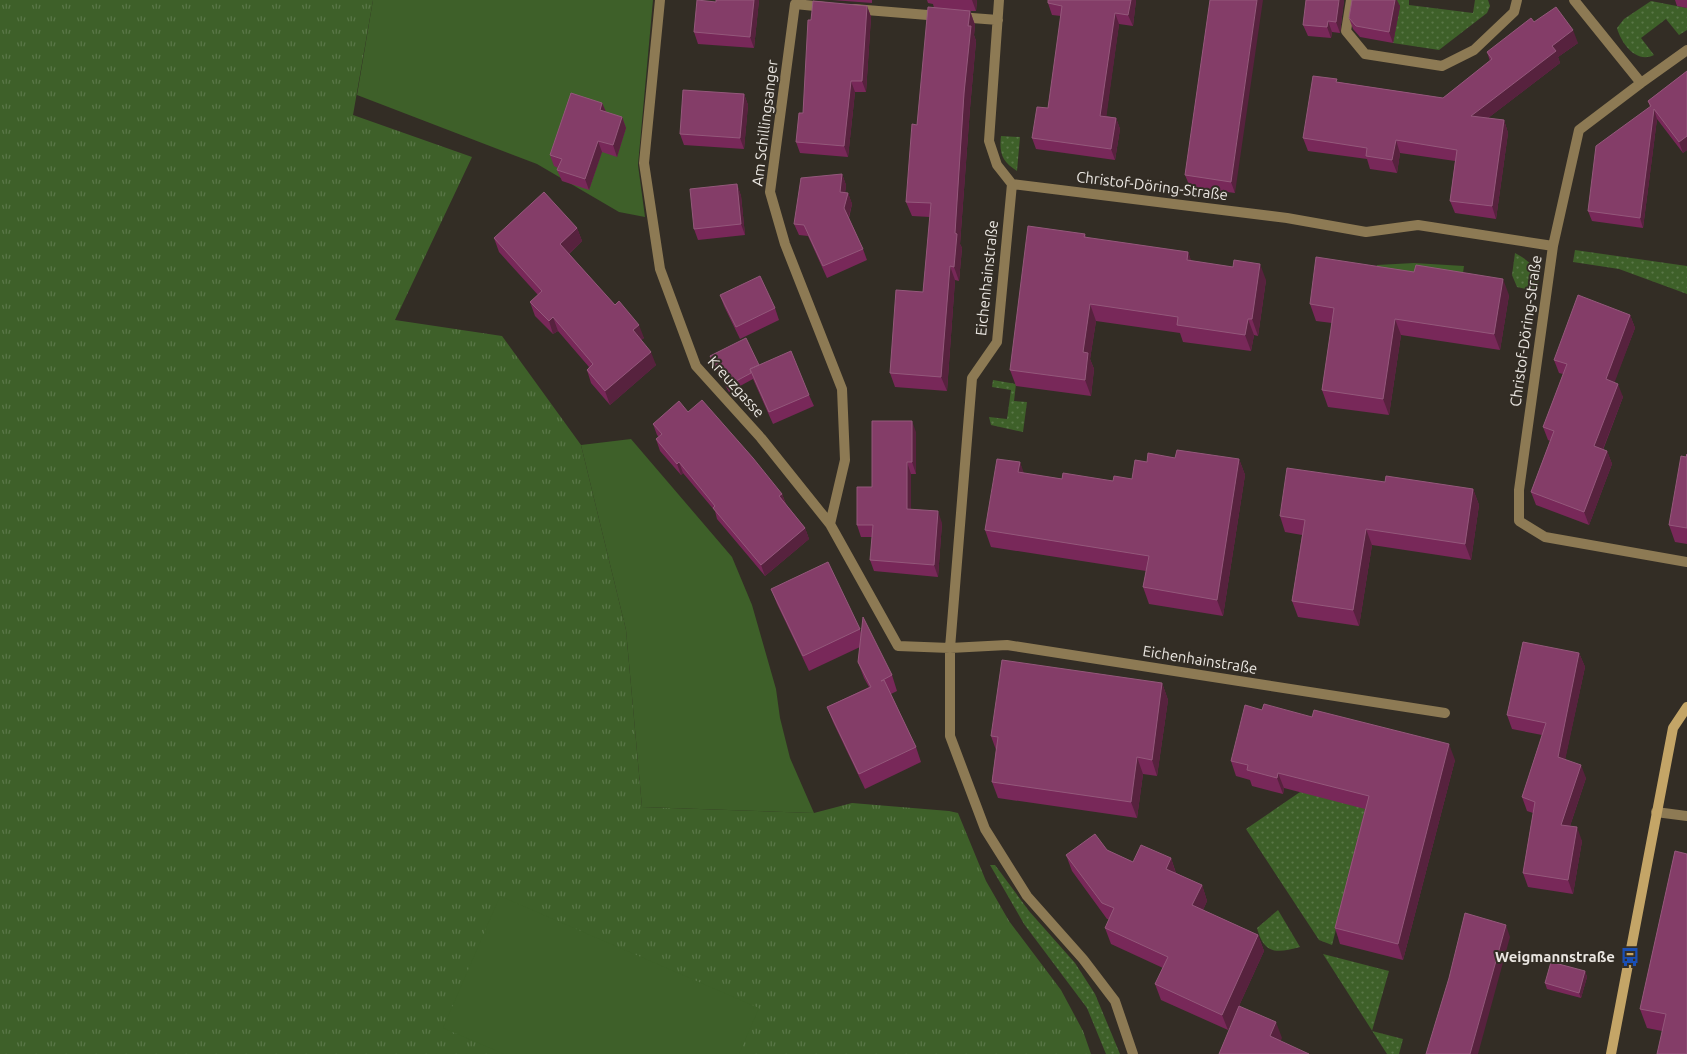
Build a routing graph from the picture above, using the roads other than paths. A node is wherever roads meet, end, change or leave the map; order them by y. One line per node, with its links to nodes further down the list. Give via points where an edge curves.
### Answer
1 (660, 0): 11 (street, Kreuzgasse, via 644,163 660,269 696,366 762,438)
2 (999, 0): 6 (street)
3 (1351, 0): 4 (street, via 1346,31 1365,54 1442,66 1474,50 1514,12)
4 (1517, 0)
5 (1574, 0): 8 (street)
6 (998, 20): 9 (street, via 989,142 997,165); 11 (street, Am Schillingsanger, via 795,4 770,192 785,244 842,389 845,460)
7 (1687, 50): 8 (street)
8 (1641, 83): 10 (street, via 1579,130)
9 (1012, 184): 10 (street, Christof-Döring-Straße, via 1287,218 1366,232 1418,225); 13 (street, Eichenhainstraße, via 997,342 972,378)
10 (1553, 246): 12 (street, Christof-Döring-Straße, via 1519,490 1519,520 1545,538)
11 (830, 524): 13 (street, Kreuzgasse, via 898,646)
12 (1687, 562)
13 (950, 648): 15 (street, Eichenhainstraße, via 1007,646); 18 (street, Eichenhainstraße, via 950,736 985,829 1027,896 1084,959 1115,1001)
14 (1687, 708): 16 (street, via 1673,728)
15 (1445, 713)
16 (1656, 812): 17 (street); 19 (street)
17 (1687, 816)
18 (1133, 1054)
19 (1610, 1054)

